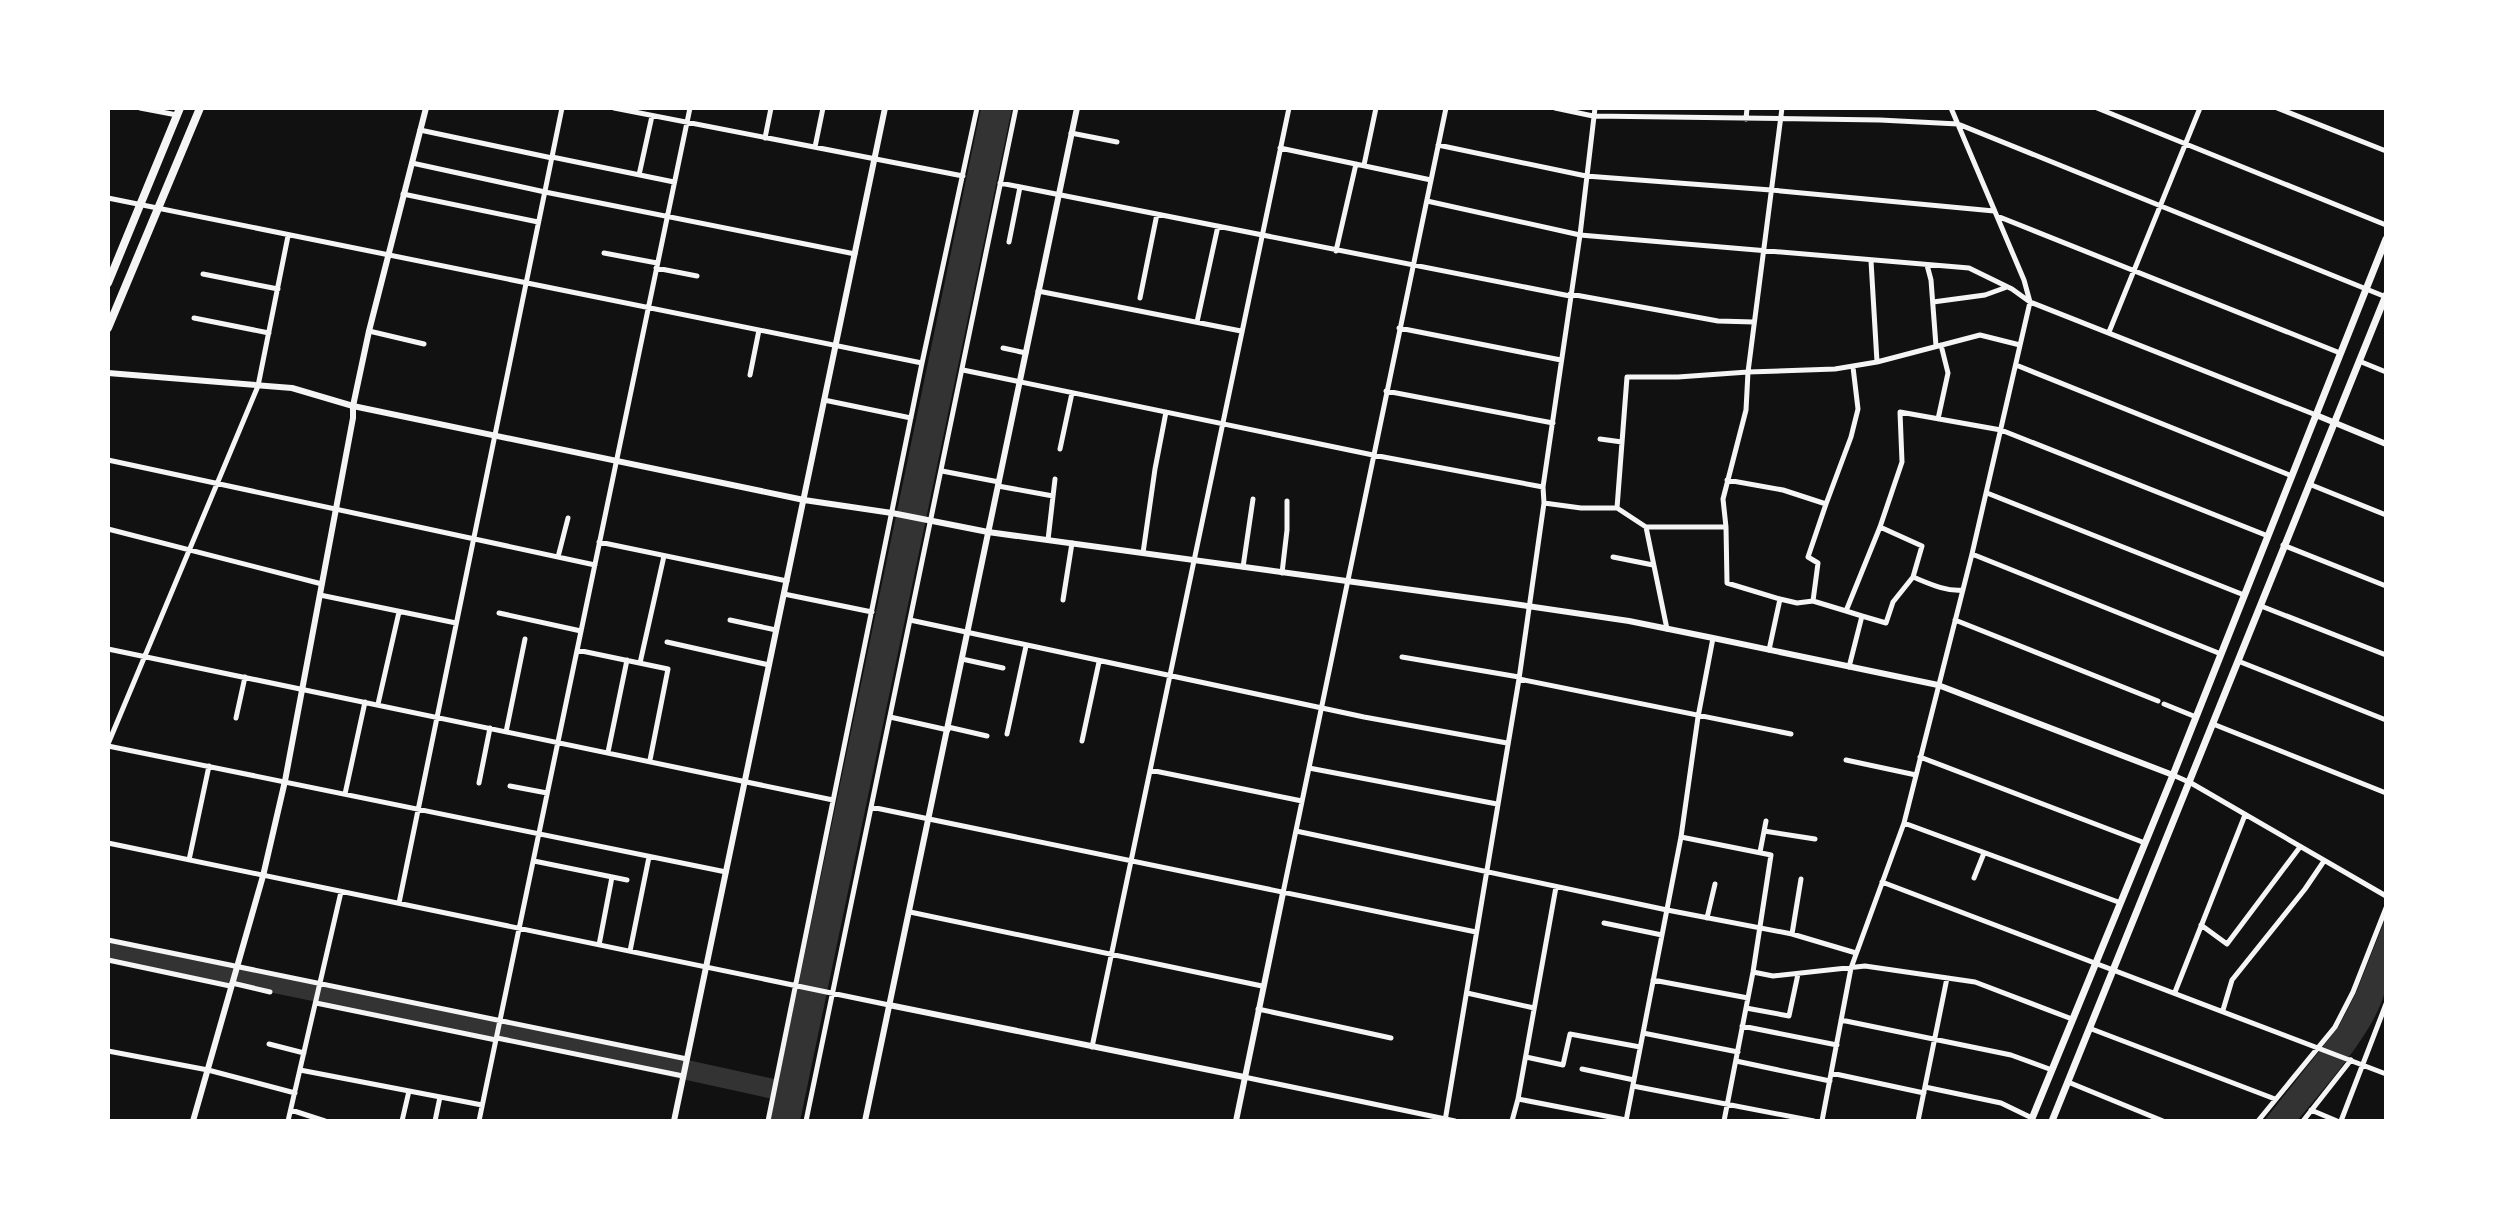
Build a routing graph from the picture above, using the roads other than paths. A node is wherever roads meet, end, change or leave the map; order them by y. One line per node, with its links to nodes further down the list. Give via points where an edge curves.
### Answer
1 (140, 108): 24 (street)
2 (200, 108): 60 (highway)
3 (426, 108): 31 (street)
4 (562, 108): 40 (street)
5 (614, 108): 25 (street)
6 (690, 108): 29 (street)
7 (771, 108): 33 (street)
8 (823, 108): 37 (street)
9 (885, 108): 41 (street)
10 (977, 108): 46 (street)
11 (1016, 108): 50 (street)
12 (1077, 108): 32 (street)
13 (1289, 108): 38 (street)
14 (1376, 108): 44 (street)
15 (1446, 108): 36 (street)
16 (1555, 108): 26 (street)
17 (1595, 108): 26 (street)
18 (1747, 108): 27 (street)
19 (1782, 108): 28 (street)
20 (1951, 108): 30 (street)
21 (2097, 108): 35 (street)
22 (2200, 108): 35 (street)
23 (2277, 108): 39 (street)
24 (179, 112): 58 (highway)
25 (652, 116): 29 (street); 45 (street)
26 (1593, 116): 27 (street); 47 (street)
27 (1746, 119): 28 (street)
28 (1781, 119): 30 (street); 52 (street)
29 (687, 123): 33 (street); 49 (street)
30 (1958, 124): 59 (street); 61 (street)
31 (420, 130): 40 (street); 42 (street)
32 (1071, 133): 34 (street); 55 (street)
33 (765, 138): 37 (street)
34 (1117, 142)
35 (2186, 144): 59 (street); 65 (street)
36 (1438, 145): 47 (street); 48 (street)
37 (815, 147): 41 (street)
38 (1280, 148): 43 (street); 67 (street)
39 (2386, 151)
40 (552, 158): 45 (street); 53 (street)
41 (875, 159): 46 (street); 75 (street)
42 (412, 163): 53 (street); 54 (street)
43 (1356, 164): 44 (street); 73 (street)
44 (1364, 165): 48 (street)
45 (639, 175): 49 (street)
46 (963, 176): 116 (street)
47 (1586, 176): 52 (street); 68 (street)
48 (1431, 180): 57 (street)
49 (674, 182): 63 (street)
50 (1000, 183): 51 (street); 119 (street)
51 (1020, 187): 55 (street); 71 (street)
52 (1771, 190): 61 (street); 72 (street)
53 (545, 192): 63 (street); 64 (street)
54 (403, 194): 64 (street); 76 (street)
55 (1059, 194): 62 (street); 89 (street)
56 (108, 198): 58 (street)
57 (1427, 201): 68 (street); 80 (street)
58 (141, 205): 60 (street); 85 (highway)
59 (2161, 205): 81 (street); 88 (street)
60 (158, 208): 69 (street); 99 (highway)
61 (1995, 213): 81 (street); 94 (street)
62 (1157, 214): 66 (street); 92 (street)
63 (667, 215): 75 (street); 79 (street)
64 (538, 222): 84 (street)
65 (2386, 225)
66 (1218, 226): 67 (street); 97 (street)
67 (1261, 235): 73 (street); 103 (street)
68 (1580, 235): 72 (street); 90 (street)
69 (288, 236): 76 (street); 87 (street)
70 (2386, 239): 88 (main road)
71 (1009, 242)
72 (1764, 250): 77 (street); 98 (street)
73 (1336, 251): 80 (street)
74 (604, 253): 79 (street)
75 (855, 254): 107 (street)
76 (387, 255): 84 (street); 102 (street)
77 (1871, 261): 78 (street); 115 (street)
78 (1927, 265): 86 (street, via 1969,268); 93 (street)
79 (657, 266): 83 (street); 95 (street)
80 (1412, 266): 90 (street); 100 (street)
81 (2134, 269): 104 (street); 112 (street)
82 (203, 274): 87 (street)
83 (697, 276)
84 (526, 282): 95 (street); 138 (street)
85 (108, 283)
86 (2008, 287): 93 (street); 94 (street)
87 (278, 289): 105 (street)
88 (2366, 289): 91 (street); 112 (main road)
89 (1038, 291): 97 (street); 111 (street)
90 (1570, 295): 98 (street, via 1718,321); 113 (street)
91 (2386, 296): 114 (main road)
92 (1140, 298)
93 (1933, 302): 109 (street)
94 (2030, 302): 104 (street); 108 (street)
95 (648, 307): 101 (street); 145 (street)
96 (194, 318): 105 (street)
97 (1197, 322): 103 (street)
98 (1754, 322): 120 (street)
99 (108, 328)
100 (1399, 328): 113 (street); 126 (street)
101 (759, 330): 107 (street); 123 (street)
102 (369, 331): 106 (street); 129 (street)
103 (1242, 331): 135 (street)
104 (2109, 332): 131 (street)
105 (269, 333): 125 (street)
106 (424, 344)
107 (835, 345): 116 (street); 128 (street)
108 (2020, 345): 109 (street, via 1980,335); 117 (street)
109 (1939, 346): 115 (street); 133 (street, via 1948,373)
110 (1003, 348): 111 (street)
111 (1026, 353): 124 (street)
112 (2341, 353): 131 (main road)
113 (1561, 360): 136 (street)
114 (2359, 361): 121 (street); 134 (main road)
115 (1877, 362): 118 (street)
116 (922, 363): 132 (street)
117 (2016, 365): 137 (street); 147 (street)
118 (1853, 367): 120 (street); 160 (street, via 1858,409)
119 (963, 370): 124 (street); 146 (street)
120 (1748, 372): 140 (street, via 1627,377); 149 (street, via 1746,410)
121 (2386, 372)
122 (108, 373): 125 (street)
123 (750, 375)
124 (1020, 382): 127 (street); 151 (street)
125 (258, 386): 129 (street, via 292,388); 150 (street)
126 (1386, 391): 136 (street); 143 (street)
127 (1072, 393): 130 (street); 142 (street)
128 (824, 400): 132 (street); 157 (street)
129 (353, 406): 138 (street); 162 (street)
130 (1167, 412): 135 (street); 179 (street)
131 (2316, 415): 134 (street); 147 (main road)
132 (911, 418): 163 (street)
133 (1938, 419): 137 (street); 169 (street, via 1900,412 1902,462)
134 (2334, 422): 141 (street); 152 (main road)
135 (1222, 423): 143 (street); 184 (street)
136 (1553, 423): 153 (street)
137 (2001, 430): 154 (street); 172 (street)
138 (494, 435): 145 (street); 173 (street)
139 (1600, 439): 140 (street)
140 (1622, 442): 161 (street)
141 (2386, 444)
142 (1060, 449)
143 (1373, 455): 153 (street); 191 (street)
144 (108, 460): 150 (street)
145 (616, 460): 157 (street); 175 (street)
146 (942, 471): 151 (street); 166 (street)
147 (2292, 476): 172 (main road)
148 (1055, 479): 155 (street)
149 (1727, 480): 160 (street); 168 (street)
150 (218, 484): 162 (street); 178 (street)
151 (998, 484): 155 (street); 171 (street)
152 (2308, 484): 164 (street); 177 (main road)
153 (1543, 487): 159 (street)
154 (1987, 493): 180 (street); 197 (street)
155 (1053, 496): 174 (street)
156 (1253, 499): 187 (street)
157 (804, 500): 163 (street); 190 (street)
158 (1287, 501): 188 (street)
159 (1544, 503): 161 (street); 202 (street)
160 (1826, 504): 200 (street, via 1808,557 1818,563)
161 (1617, 508): 167 (street)
162 (336, 509): 173 (street); 192 (street)
163 (892, 513): 166 (street); 205 (street)
164 (2386, 515)
165 (568, 518): 182 (street)
166 (931, 520): 171 (street); 209 (street)
167 (1646, 527): 168 (street); 186 (street)
168 (1726, 527): 198 (street, via 1727,583)
169 (1880, 527): 189 (street, via 1922,546); 203 (street)
170 (108, 529): 178 (street)
171 (988, 532): 174 (street); 215 (street)
172 (2268, 536): 197 (main road)
173 (472, 539): 182 (street); 211 (street)
174 (1048, 540): 176 (street)
175 (599, 542): 181 (street); 185 (street)
176 (1072, 543): 179 (street); 199 (street)
177 (2283, 545): 193 (street); 201 (main road)
178 (189, 551): 192 (street); 225 (street)
179 (1143, 553): 184 (street)
180 (1972, 554): 194 (street); 223 (street)
181 (664, 556): 190 (street); 231 (street)
182 (558, 557): 185 (street)
183 (1613, 557): 186 (street)
184 (1195, 561): 187 (street); 235 (street)
185 (595, 565): 214 (street)
186 (1653, 565): 212 (street)
187 (1243, 567): 188 (street)
188 (1282, 573): 191 (street)
189 (1913, 577): 194 (street); 207 (street, via 1893,602 1886,623)
190 (787, 581): 195 (street)
191 (1348, 582): 202 (street); 242 (street)
192 (322, 584): 196 (street)
193 (2386, 586)
194 (1963, 590): 210 (street)
195 (784, 594): 205 (street); 213 (street)
196 (320, 595): 204 (street); 239 (street)
197 (2244, 595): 223 (main road)
198 (1780, 599): 200 (street); 222 (street)
199 (1063, 600)
200 (1813, 601): 203 (street)
201 (2260, 605): 224 (street); 229 (main road)
202 (1527, 607): 212 (street); 237 (street)
203 (1846, 611): 207 (street)
204 (399, 612): 211 (street); 241 (street)
205 (872, 612): 277 (street)
206 (499, 613): 214 (street)
207 (1862, 616): 233 (street)
208 (730, 620): 213 (street)
209 (910, 620): 215 (street); 244 (street)
210 (1955, 620): 238 (street); 246 (street)
211 (456, 623): 243 (street)
212 (1667, 629): 216 (street)
213 (776, 630): 232 (street)
214 (581, 631): 221 (street)
215 (967, 633): 219 (street); 227 (street)
216 (1713, 638): 222 (street); 245 (street)
217 (525, 639): 252 (street)
218 (667, 642): 232 (street)
219 (1026, 646): 230 (street); 253 (street)
220 (108, 649): 225 (street)
221 (577, 650): 228 (street); 257 (street)
222 (1769, 650): 233 (street)
223 (2221, 654): 246 (main road)
224 (2386, 655)
225 (145, 657): 236 (street); 259 (street)
226 (1402, 657): 237 (street)
227 (962, 659): 234 (street); 251 (street)
228 (627, 660): 231 (street); 260 (street)
229 (2238, 661): 248 (street); 249 (main road)
230 (1099, 662): 235 (street); 256 (street)
231 (640, 663): 262 (street, via 668,669)
232 (769, 665): 270 (street)
233 (1849, 667): 238 (street)
234 (1003, 668)
235 (1170, 676): 242 (street); 266 (street)
236 (245, 677): 239 (street); 247 (street)
237 (1519, 678): 245 (street); 258 (street)
238 (1938, 685): 261 (street); 268 (street)
239 (302, 689): 240 (street); 269 (street)
240 (365, 702): 241 (street); 276 (street)
241 (378, 705): 243 (street)
242 (1322, 708): 258 (street); 265 (street)
243 (437, 717): 250 (street); 281 (street)
244 (890, 717): 251 (street); 280 (street)
245 (1698, 717): 254 (street); 289 (street)
246 (2196, 717): 268 (main road)
247 (236, 718)
248 (2386, 720)
249 (2213, 724): 272 (main road); 275 (street)
250 (490, 728): 252 (street); 271 (street)
251 (948, 728): 255 (street); 283 (street)
252 (506, 732): 257 (street)
253 (1007, 734)
254 (1791, 734)
255 (987, 736)
256 (1082, 741)
257 (558, 743): 260 (street); 274 (street)
258 (1507, 743): 279 (street)
259 (108, 745): 264 (street)
260 (608, 752): 262 (street)
261 (1920, 757): 267 (street); 292 (street)
262 (650, 760): 270 (street)
263 (1846, 760): 267 (street)
264 (209, 766): 269 (street); 297 (street)
265 (1309, 768): 278 (street); 279 (street)
266 (1150, 770): 278 (street); 300 (street)
267 (1916, 775): 285 (street)
268 (2173, 775): 272 (street); 292 (main road)
269 (285, 781): 276 (street); 303 (street)
270 (745, 781): 277 (street); 301 (street)
271 (479, 783)
272 (2191, 783): 282 (street); 337 (main road)
273 (510, 786): 274 (street)
274 (547, 793): 288 (street)
275 (2386, 793)
276 (345, 794): 281 (street)
277 (833, 800): 344 (street)
278 (1302, 801): 286 (street)
279 (1497, 804): 302 (street)
280 (871, 807): 283 (street); 348 (street)
281 (418, 809): 288 (street); 314 (street)
282 (2245, 815): 293 (street); 321 (street)
283 (930, 820): 300 (street); 318 (street)
284 (1766, 821): 287 (street)
285 (1904, 823): 295 (street); 308 (street)
286 (1296, 831): 302 (street); 312 (street)
287 (1764, 831): 290 (street); 294 (street)
288 (539, 835): 296 (street); 298 (street)
289 (1681, 837): 294 (street); 317 (street)
290 (1815, 839)
291 (108, 843): 297 (street)
292 (2145, 843): 315 (main road)
293 (2300, 847): 299 (street); 321 (street, via 2227,944)
294 (1760, 852): 322 (street, via 1771,855)
295 (1984, 853): 305 (street); 315 (street)
296 (649, 857): 301 (street); 329 (street)
297 (189, 860): 303 (street)
298 (533, 861): 304 (street); 323 (street)
299 (2324, 861): 313 (street); 357 (street, via 2232,980)
300 (1132, 862): 312 (street); 331 (street)
301 (726, 872): 335 (street)
302 (1487, 872): 310 (street); 324 (street)
303 (263, 876): 311 (street); 334 (street)
304 (612, 877): 307 (street); 328 (street)
305 (1974, 878)
306 (1801, 879): 325 (street)
307 (627, 880)
308 (1882, 882): 330 (street); 333 (street)
309 (1715, 884): 319 (street)
310 (1556, 887): 317 (street); 354 (street)
311 (341, 892): 314 (street); 343 (street)
312 (1283, 893): 324 (street); 345 (street)
313 (2386, 896)
314 (399, 903): 323 (street)
315 (2121, 903): 333 (main road)
316 (2386, 908): 371 (street, via 2343,1013)
317 (1667, 910): 319 (street); 326 (street)
318 (910, 912): 331 (street); 352 (street)
319 (1707, 918): 322 (street)
320 (1604, 923): 326 (street)
321 (2201, 925): 347 (street)
322 (1760, 928): 325 (street); 338 (street)
323 (520, 929): 328 (street); 360 (street)
324 (1476, 932): 349 (street)
325 (1792, 934): 330 (street)
326 (1662, 935): 341 (street)
327 (108, 940): 334 (street)
328 (599, 945): 329 (street)
329 (630, 951): 335 (street)
330 (1856, 953): 336 (street)
331 (1112, 955): 345 (street); 369 (street)
332 (108, 960): 342 (street)
333 (2095, 963): 337 (street); 358 (main road)
334 (236, 968): 342 (street); 343 (street)
335 (706, 968): 344 (street); 377 (street)
336 (1851, 968): 339 (street); 340 (street); 359 (street)
337 (2112, 970): 347 (street); 362 (main road)
338 (1753, 972): 339 (street); 350 (street)
339 (1798, 974): 355 (street, via 1789,1016)
340 (1947, 978): 358 (street, via 1975,982); 366 (street)
341 (1653, 980): 350 (street); 363 (street)
342 (231, 982): 346 (street); 381 (street)
343 (319, 985): 351 (street); 360 (street)
344 (796, 985): 348 (street); 413 (street)
345 (1262, 986): 356 (street)
346 (270, 992)
347 (2174, 992): 357 (street)
348 (831, 993): 352 (street); 414 (street)
349 (1467, 993): 354 (street); 403 (street)
350 (1748, 998): 355 (street)
351 (316, 1002): 364 (street); 374 (street)
352 (889, 1005): 369 (street); 415 (street)
353 (2386, 1006): 379 (street)
354 (1534, 1008): 375 (street)
355 (1746, 1008): 361 (street)
356 (1257, 1009): 365 (street); 387 (street)
357 (2223, 1010): 371 (street)
358 (2072, 1019): 383 (main road)
359 (1841, 1020): 366 (street); 368 (street)
360 (500, 1022): 364 (street); 377 (street)
361 (1742, 1026): 368 (street); 373 (street)
362 (2089, 1028): 389 (main road); 396 (street)
363 (1643, 1033): 370 (street); 373 (street)
364 (497, 1038): 386 (street); 398 (street)
365 (1391, 1038)
366 (1935, 1039): 383 (street); 391 (street)
367 (269, 1044): 374 (street)
368 (1837, 1045): 384 (street)
369 (1092, 1047): 387 (street)
370 (1640, 1047): 375 (street, via 1570,1034 1563,1065); 390 (street)
371 (2320, 1048): 376 (street); 396 (street)
372 (108, 1051): 381 (street)
373 (1738, 1052): 378 (street)
374 (304, 1053): 382 (street)
375 (1526, 1057): 395 (street)
376 (2350, 1059): 379 (street); 400 (street)
377 (686, 1061): 386 (street)
378 (1736, 1061): 388 (street); 397 (street)
379 (2363, 1065): 385 (street); 429 (street)
380 (1582, 1069): 390 (street)
381 (208, 1070): 393 (street); 406 (street)
382 (300, 1070): 392 (street); 393 (street)
383 (2052, 1070): 405 (main road)
384 (1831, 1073): 388 (street); 391 (street)
385 (2386, 1074)
386 (684, 1075): 412 (street)
387 (1244, 1077): 403 (street); 416 (street)
388 (1830, 1081): 423 (street)
389 (2068, 1082): 425 (main road); 426 (street)
390 (1634, 1083): 397 (street); 404 (street)
391 (1925, 1090): 405 (street, via 2001,1103); 424 (street)
392 (409, 1091): 394 (street); 409 (street)
393 (295, 1093): 399 (street)
394 (440, 1097): 398 (street); 410 (street)
395 (1518, 1099): 401 (street); 418 (street)
396 (2275, 1099): 427 (street)
397 (1727, 1103): 402 (street); 420 (street)
398 (482, 1105): 411 (street)
399 (291, 1110): 407 (street); 408 (street)
400 (2311, 1110): 428 (street); 429 (street)
401 (1580, 1111): 404 (street); 419 (street)
402 (1774, 1113): 421 (street); 422 (street)
403 (1445, 1120): 417 (street)
404 (1626, 1120)
405 (2032, 1120)
406 (193, 1121)
407 (288, 1121)
408 (325, 1121)
409 (402, 1121)
410 (435, 1121)
411 (479, 1121)
412 (674, 1121)
413 (768, 1121)
414 (806, 1121)
415 (865, 1121)
416 (1236, 1121)
417 (1455, 1121)
418 (1512, 1121)
419 (1578, 1121)
420 (1724, 1121)
421 (1772, 1121)
422 (1814, 1121)
423 (1822, 1121)
424 (1918, 1121)
425 (2052, 1121)
426 (2163, 1121)
427 (2258, 1121)
428 (2303, 1121)
429 (2339, 1121)

